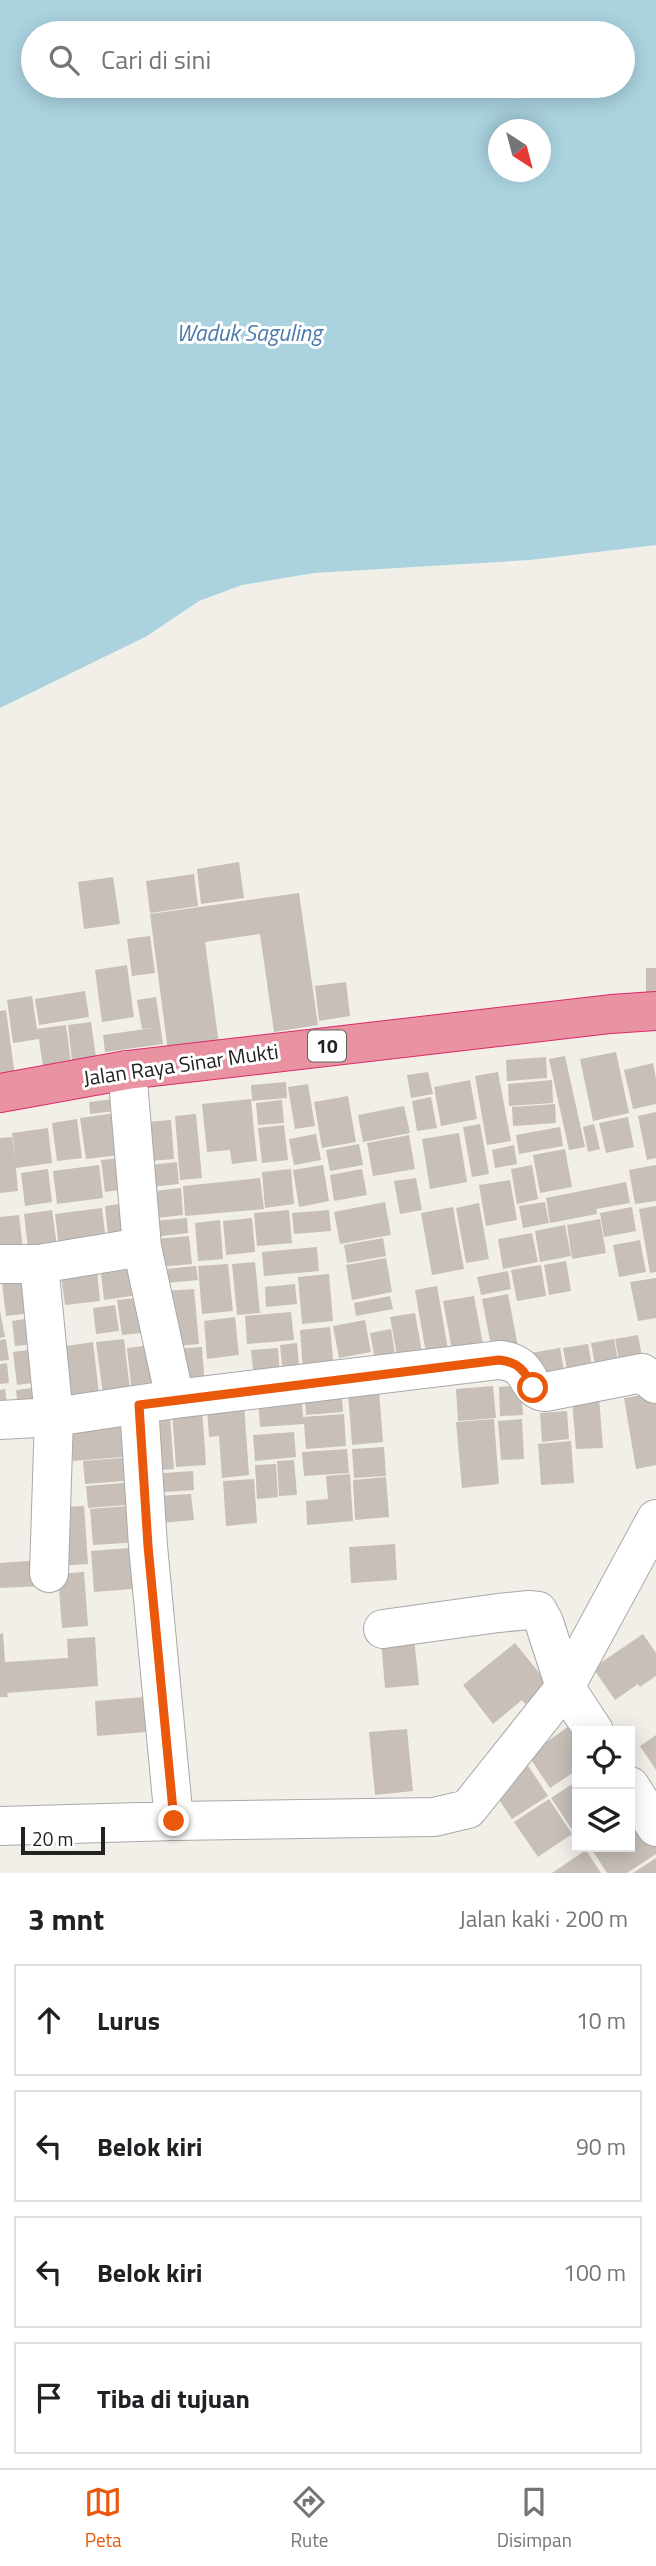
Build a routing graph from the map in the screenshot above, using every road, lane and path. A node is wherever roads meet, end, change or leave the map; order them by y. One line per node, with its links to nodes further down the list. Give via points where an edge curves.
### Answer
1 (656, 1011): 2 (highway, Jalan Raya Sinar Mukti / 10)
2 (127, 1070): 3 (highway, Jalan Raya Sinar Mukti / 10); 4 (street)
3 (0, 1093)
4 (142, 1247): 6 (street); 8 (street)
5 (0, 1264): 6 (street)
6 (39, 1264): 9 (street)
7 (656, 1384): 8 (street, via 642,1373 545,1392 533,1388 525,1371 512,1361 499,1360)
8 (157, 1402): 9 (street); 17 (street, via 148,1546)
9 (54, 1417): 10 (street); 12 (street)
10 (0, 1420)
11 (656, 1519): 14 (street)
12 (49, 1573)
13 (383, 1629): 14 (street, via 538,1611)
14 (565, 1687): 15 (street); 17 (street, via 468,1809 435,1817)
15 (591, 1726)
16 (632, 1789): 19 (street)
17 (174, 1821): 18 (street)
18 (0, 1826)
19 (656, 1827)

